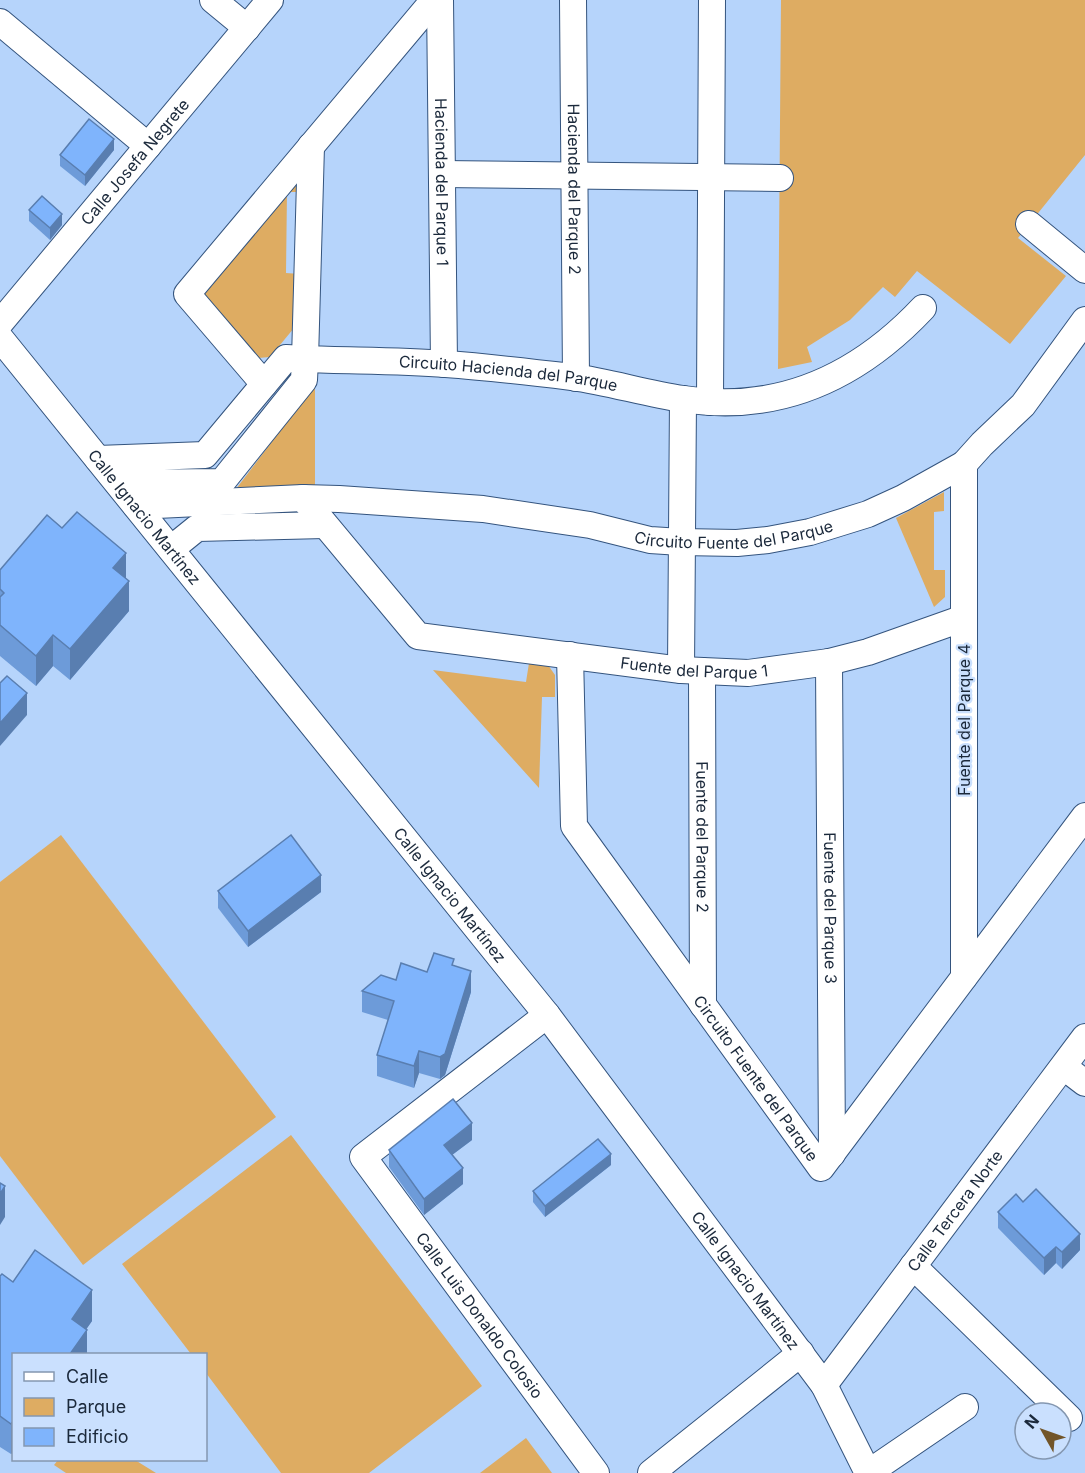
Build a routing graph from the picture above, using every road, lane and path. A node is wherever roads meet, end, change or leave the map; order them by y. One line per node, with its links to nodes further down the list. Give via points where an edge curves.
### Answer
1 (213, 0): 8 (street)
2 (270, 0): 8 (street, Calle Josefa Negrete)
3 (434, 0): 10 (street)
4 (440, 0): 11 (street, Hacienda del Parque 1)
5 (573, 0): 12 (street, Hacienda del Parque 2)
6 (712, 0): 13 (street)
7 (0, 22): 9 (street)
8 (247, 28): 9 (street, Calle Josefa Negrete)
9 (148, 146): 19 (street, Calle Josefa Negrete)
10 (311, 146): 21 (street); 24 (street, via 187,294)
11 (442, 174): 12 (street); 22 (street, Hacienda del Parque 1)
12 (574, 177): 13 (street); 23 (street, Hacienda del Parque 2)
13 (711, 177): 14 (street); 26 (street)
14 (780, 178)
15 (1029, 224): 16 (street)
16 (1085, 270)
17 (922, 308): 26 (street, Circuito Hacienda del Parque, via 897,333 836,377 759,402)
18 (1085, 320): 28 (street, Circuito Fuente del Parque, via 1023,405)
19 (0, 323)
20 (0, 338): 27 (street, Calle Ignacio Martínez)
21 (305, 359): 22 (street, Circuito Hacienda del Parque); 24 (street, Circuito Hacienda del Parque, via 286,358); 29 (street, via 304,380 222,482)
22 (444, 364): 23 (street, Circuito Hacienda del Parque)
23 (576, 378): 25 (street, Circuito Hacienda del Parque)
24 (264, 384): 27 (street, Circuito Hacienda del Parque, via 205,456)
25 (683, 399): 26 (street, Circuito Hacienda del Parque); 33 (street, Fuente del Parque 2)
26 (710, 402)
27 (98, 459): 29 (street, Calle Ignacio Martínez)
28 (964, 464): 33 (street, Circuito Fuente del Parque, via 903,498 840,524 768,540); 35 (street, Fuente del Parque 4)
29 (118, 483): 31 (street, Calle Ignacio Martínez)
30 (303, 498): 31 (street, Circuito Fuente del Parque); 32 (street); 33 (street, Circuito Fuente del Parque, via 483,509 590,525 650,540)
31 (136, 506): 34 (street, Calle Ignacio Martínez)
32 (324, 525): 34 (street, via 197,528); 36 (street, Fuente del Parque 1, via 418,636)
33 (681, 542): 38 (street, Fuente del Parque 2)
34 (171, 549): 42 (street, Calle Ignacio Martínez)
35 (964, 618): 37 (street, Fuente del Parque 1); 40 (street, Fuente del Parque 4)
36 (570, 656): 38 (street, Fuente del Parque 1); 41 (street, Circuito Fuente del Parque, via 574,826)
37 (829, 662): 38 (street, Fuente del Parque 1, via 748,673); 46 (street, Fuente del Parque 3)
38 (692, 670): 41 (street, Fuente del Parque 2)
39 (1085, 816): 40 (street, Circuito Fuente del Parque)
40 (964, 977): 46 (street, Circuito Fuente del Parque)
41 (703, 1005): 46 (street, Circuito Fuente del Parque, via 821,1168)
42 (548, 1015): 48 (street, Calle Ignacio Martínez); 52 (street, Calle Luis Donaldo Colosio, via 363,1157)
43 (1085, 1037): 44 (street, Calle Tercera Norte)
44 (1064, 1067): 45 (street); 47 (street, Calle Tercera Norte)
45 (1085, 1083)
46 (832, 1154)
47 (913, 1266): 49 (street, Calle Tercera Norte); 50 (street)
48 (801, 1353): 49 (street, Calle Ignacio Martínez); 53 (street)
49 (824, 1385): 54 (street, Calle Ignacio Martínez)
50 (1052, 1401)
51 (965, 1407): 54 (street)
52 (596, 1473)
53 (651, 1473)
54 (868, 1473)

